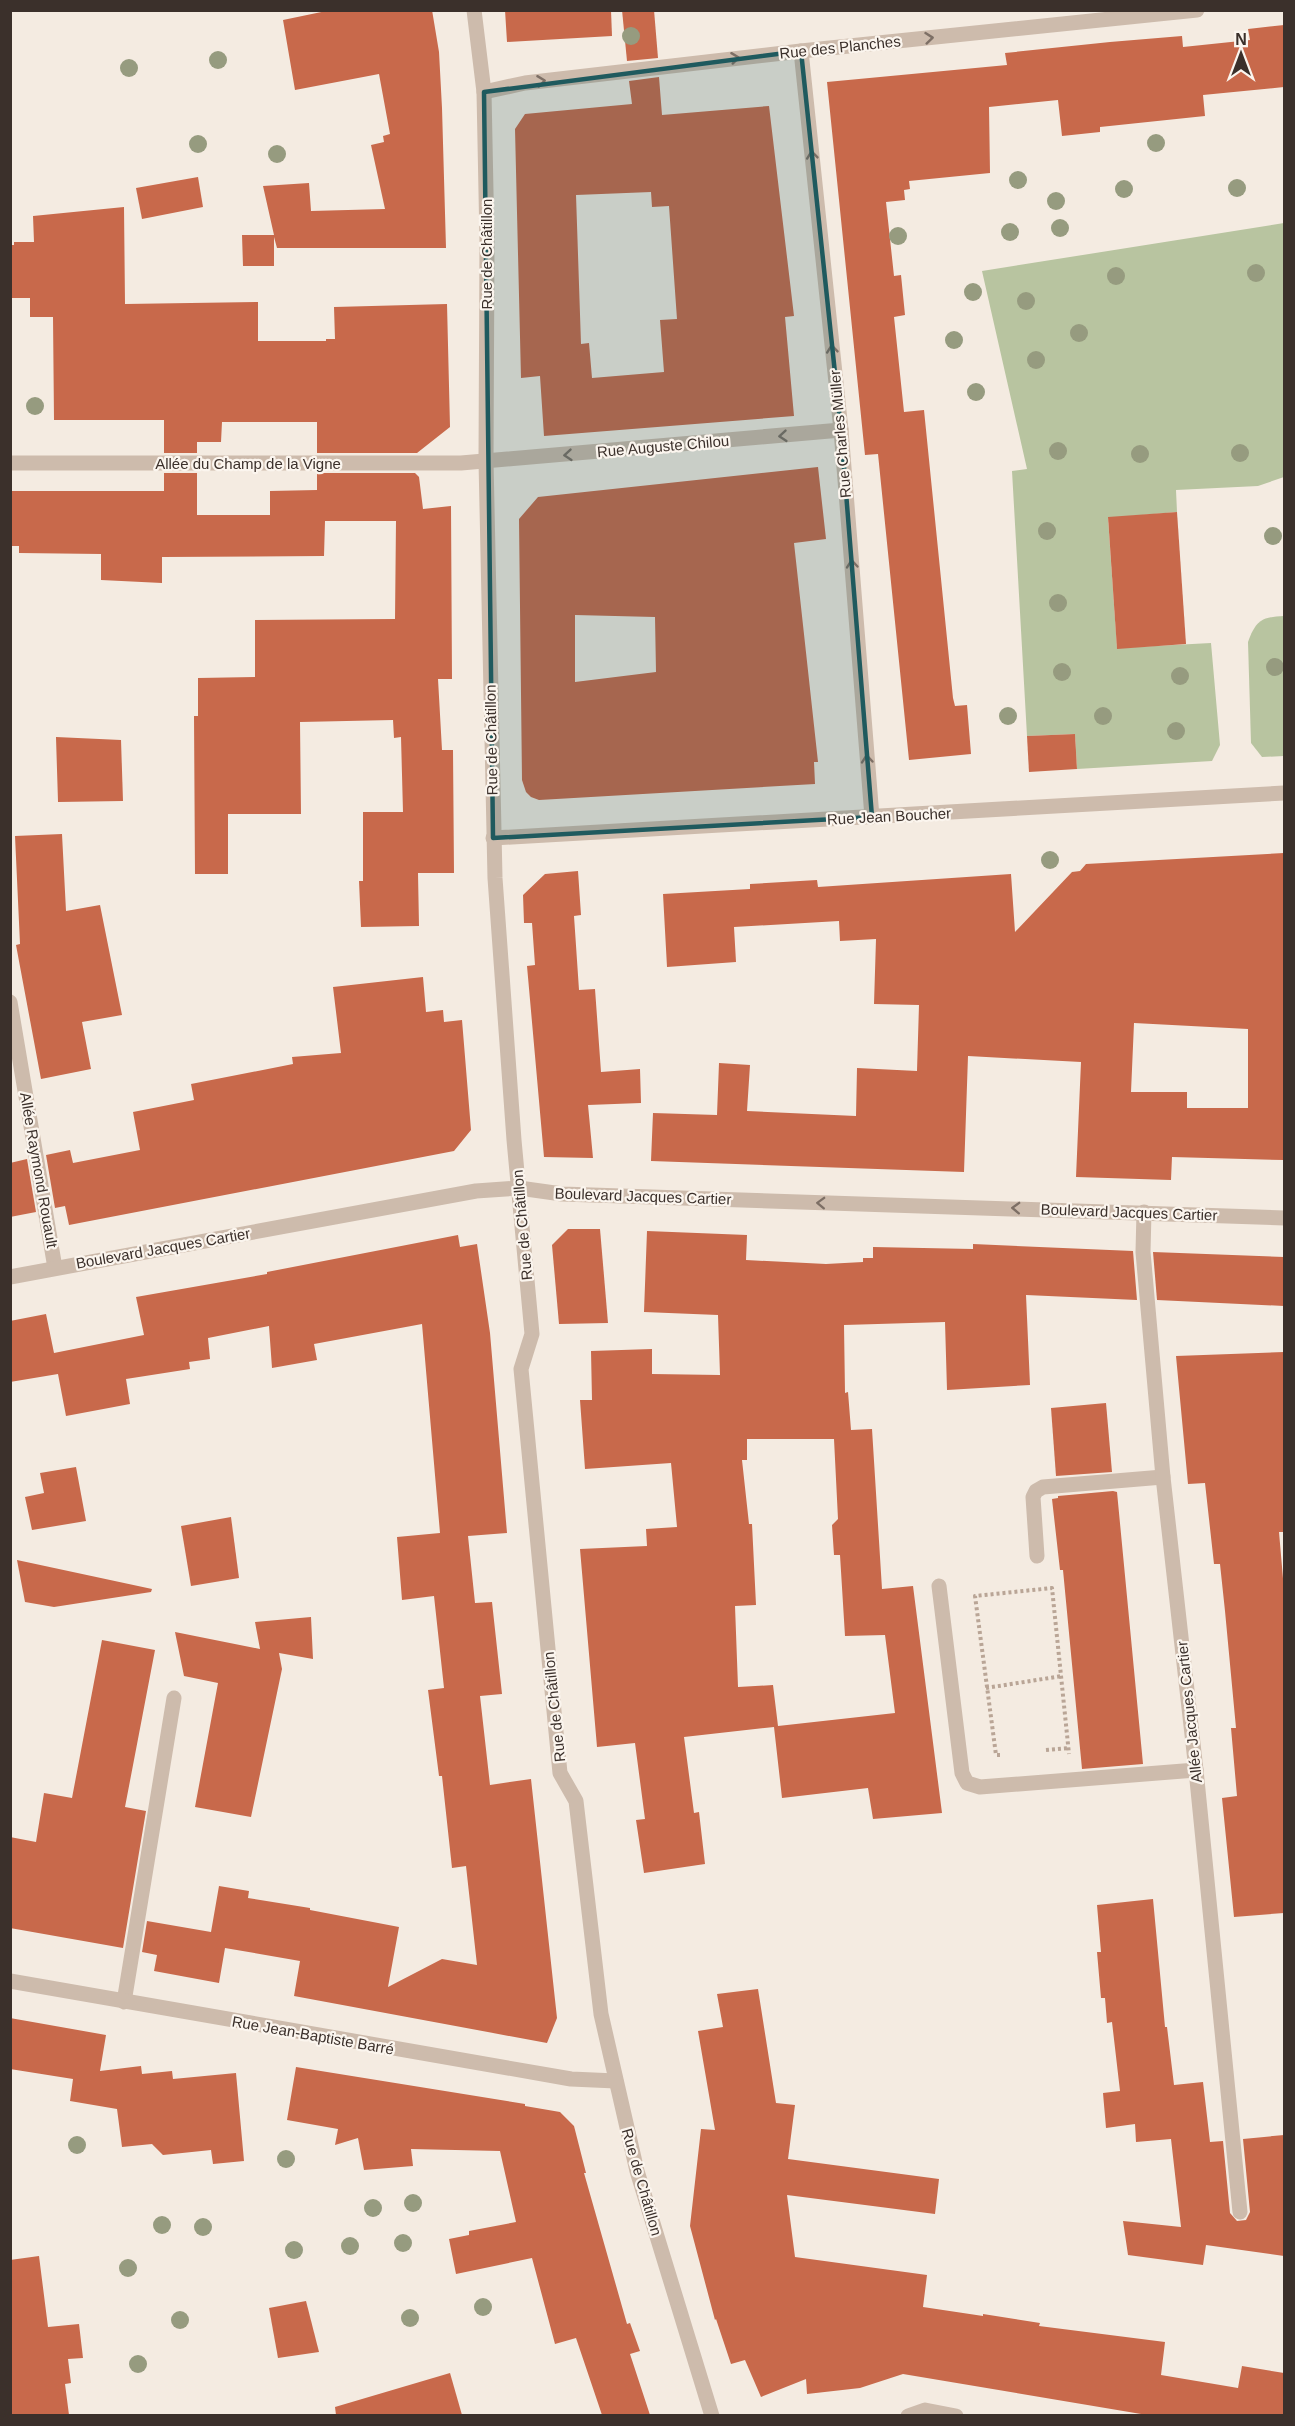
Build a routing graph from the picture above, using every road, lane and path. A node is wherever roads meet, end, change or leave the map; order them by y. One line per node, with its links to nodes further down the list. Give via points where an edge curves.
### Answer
1 (474, 10): 4 (street, Rue de Châtillon)
2 (1197, 10): 3 (street, Rue des Planches, one-way to 2)
3 (801, 51): 4 (street, Rue des Planches, one-way to 3, via 525,83); 5 (street, Rue Charles Müller, one-way to 3)
4 (484, 92): 6 (street, Rue de Châtillon)
5 (841, 430): 6 (street, Rue Auguste Chilou, one-way to 6); 9 (street, Rue Charles Müller, one-way to 5)
6 (486, 461): 7 (street, Allée du Champ de la Vigne); 10 (street, Rue de Châtillon)
7 (10, 463)
8 (1284, 793): 9 (street, Rue Jean Boucher)
9 (872, 817): 10 (street, Rue Jean Boucher)
10 (493, 838): 12 (street, Rue de Châtillon)
11 (10, 1002): 15 (street, Allée Raymond Rouault)
12 (519, 1188): 13 (street, Boulevard Jacques Cartier, one-way to 12, via 562,1194); 15 (street, Boulevard Jacques Cartier, via 476,1191); 30 (street, Rue de Châtillon, via 532,1334 521,1369 560,1773 576,1801 601,2014)
13 (1143, 1212): 14 (street, Boulevard Jacques Cartier); 17 (street, Allée Jacques Cartier, via 1143,1252)
14 (1284, 1218)
15 (55, 1268): 16 (street, Boulevard Jacques Cartier)
16 (10, 1277)
17 (1163, 1477): 18 (street, via 1044,1487 1036,1491 1033,1497); 26 (street, Allée Jacques Cartier)
18 (1037, 1556)
19 (939, 1586): 27 (street, via 962,1773 968,1783 980,1787)
20 (1062, 1677): 21 (path); 21 (path, via 1052,1588 975,1596); 23 (path)
21 (986, 1688): 25 (path, via 996,1755)
22 (174, 1698): 29 (street)
23 (1069, 1748): 24 (path); 27 (path)
24 (1038, 1751)
25 (1006, 1754)
26 (1196, 1770): 27 (street); 31 (street, Allée Jacques Cartier)
27 (1071, 1781)
28 (10, 1981): 29 (street, Rue Jean-Baptiste Barré)
29 (124, 2002): 30 (street, Rue Jean-Baptiste Barré, via 571,2079)
30 (616, 2081): 32 (street, Rue de Châtillon, via 637,2171)
31 (1240, 2212)
32 (712, 2415)
33 (908, 2415): 34 (street, via 925,2410)
34 (956, 2415)

